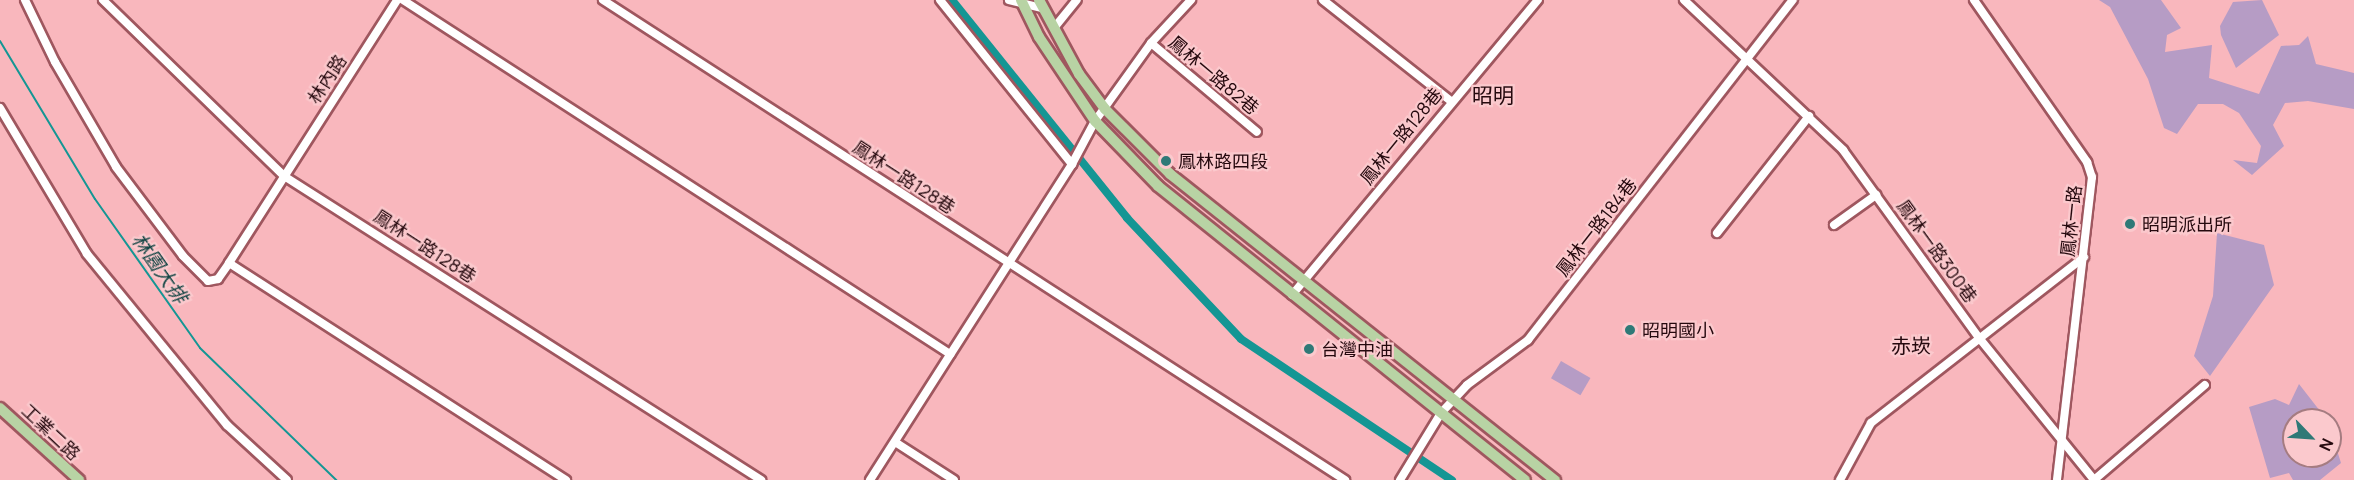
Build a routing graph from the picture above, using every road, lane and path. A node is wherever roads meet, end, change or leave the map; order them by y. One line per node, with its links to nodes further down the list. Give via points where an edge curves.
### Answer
1 (25, 0): 32 (street, 林內路, via 55,62 116,167 147,210 198,274 208,281 218,279)
2 (103, 0): 27 (street, 鳳林一路128巷)
3 (397, 0): 27 (street, 林內路)
4 (403, 0): 37 (street)
5 (603, 0): 33 (street, 鳳林一路128巷)
6 (940, 0): 26 (street)
7 (1010, 0): 15 (street)
8 (1077, 0): 17 (street)
9 (1191, 0): 18 (street, 鳳林一路82巷)
10 (1323, 0): 20 (street)
11 (1538, 0): 20 (street, 鳳林一路128巷)
12 (1684, 0): 19 (street)
13 (1793, 0): 19 (street, 鳳林一路184巷)
14 (1974, 0): 31 (street, 鳳林一路, via 2087,162 2093,192)
15 (1022, 3): 16 (street); 24 (main road, via 1067,82)
16 (1041, 4): 17 (main road)
17 (1054, 28): 22 (main road, via 1079,74)
18 (1151, 43): 22 (street, 鳳林一路82巷); 25 (street, 鳳林一路82巷)
19 (1750, 60): 23 (street, via 1786,99); 39 (street, 鳳林一路184巷, via 1528,340)
20 (1451, 101): 34 (street, 鳳林一路128巷)
21 (0, 108): 45 (street, via 87,254 227,424)
22 (1105, 109): 24 (street, 鳳林一路82巷); 34 (main road, via 1170,174)
23 (1809, 116): 28 (street, via 1843,150); 30 (street)
24 (1095, 121): 26 (street, 鳳林一路82巷); 35 (main road, via 1158,186)
25 (1257, 132)
26 (1073, 161): 33 (street)
27 (284, 176): 32 (street, 林內路); 47 (street, 鳳林一路128巷)
28 (1876, 195): 29 (street, 鳳林一路300巷); 36 (street, 鳳林一路300巷)
29 (1834, 225)
30 (1717, 233)
31 (2084, 257): 36 (street); 42 (street, 鳳林一路)
32 (229, 263): 46 (street)
33 (1005, 263): 37 (street); 50 (street, 鳳林一路128巷)
34 (1303, 283): 35 (street, 鳳林一路128巷); 39 (main road)
35 (1292, 295): 41 (main road)
36 (1980, 339): 42 (street, 鳳林一路300巷); 54 (street, via 1871,423)
37 (950, 354): 43 (street)
38 (2205, 384): 56 (street)
39 (1452, 400): 41 (street); 53 (main road)
40 (0, 408): 44 (main road, 工業二路)
41 (1441, 413): 51 (street); 52 (main road)
42 (2059, 437): 55 (street, 鳳林一路); 56 (street, 鳳林一路300巷)
43 (894, 442): 48 (street); 49 (street)
44 (79, 480)
45 (287, 480)
46 (566, 480)
47 (761, 480)
48 (870, 480)
49 (954, 480)
50 (1345, 480)
51 (1400, 480)
52 (1525, 480)
53 (1555, 480)
54 (1840, 480)
55 (2057, 480)
56 (2094, 480)

